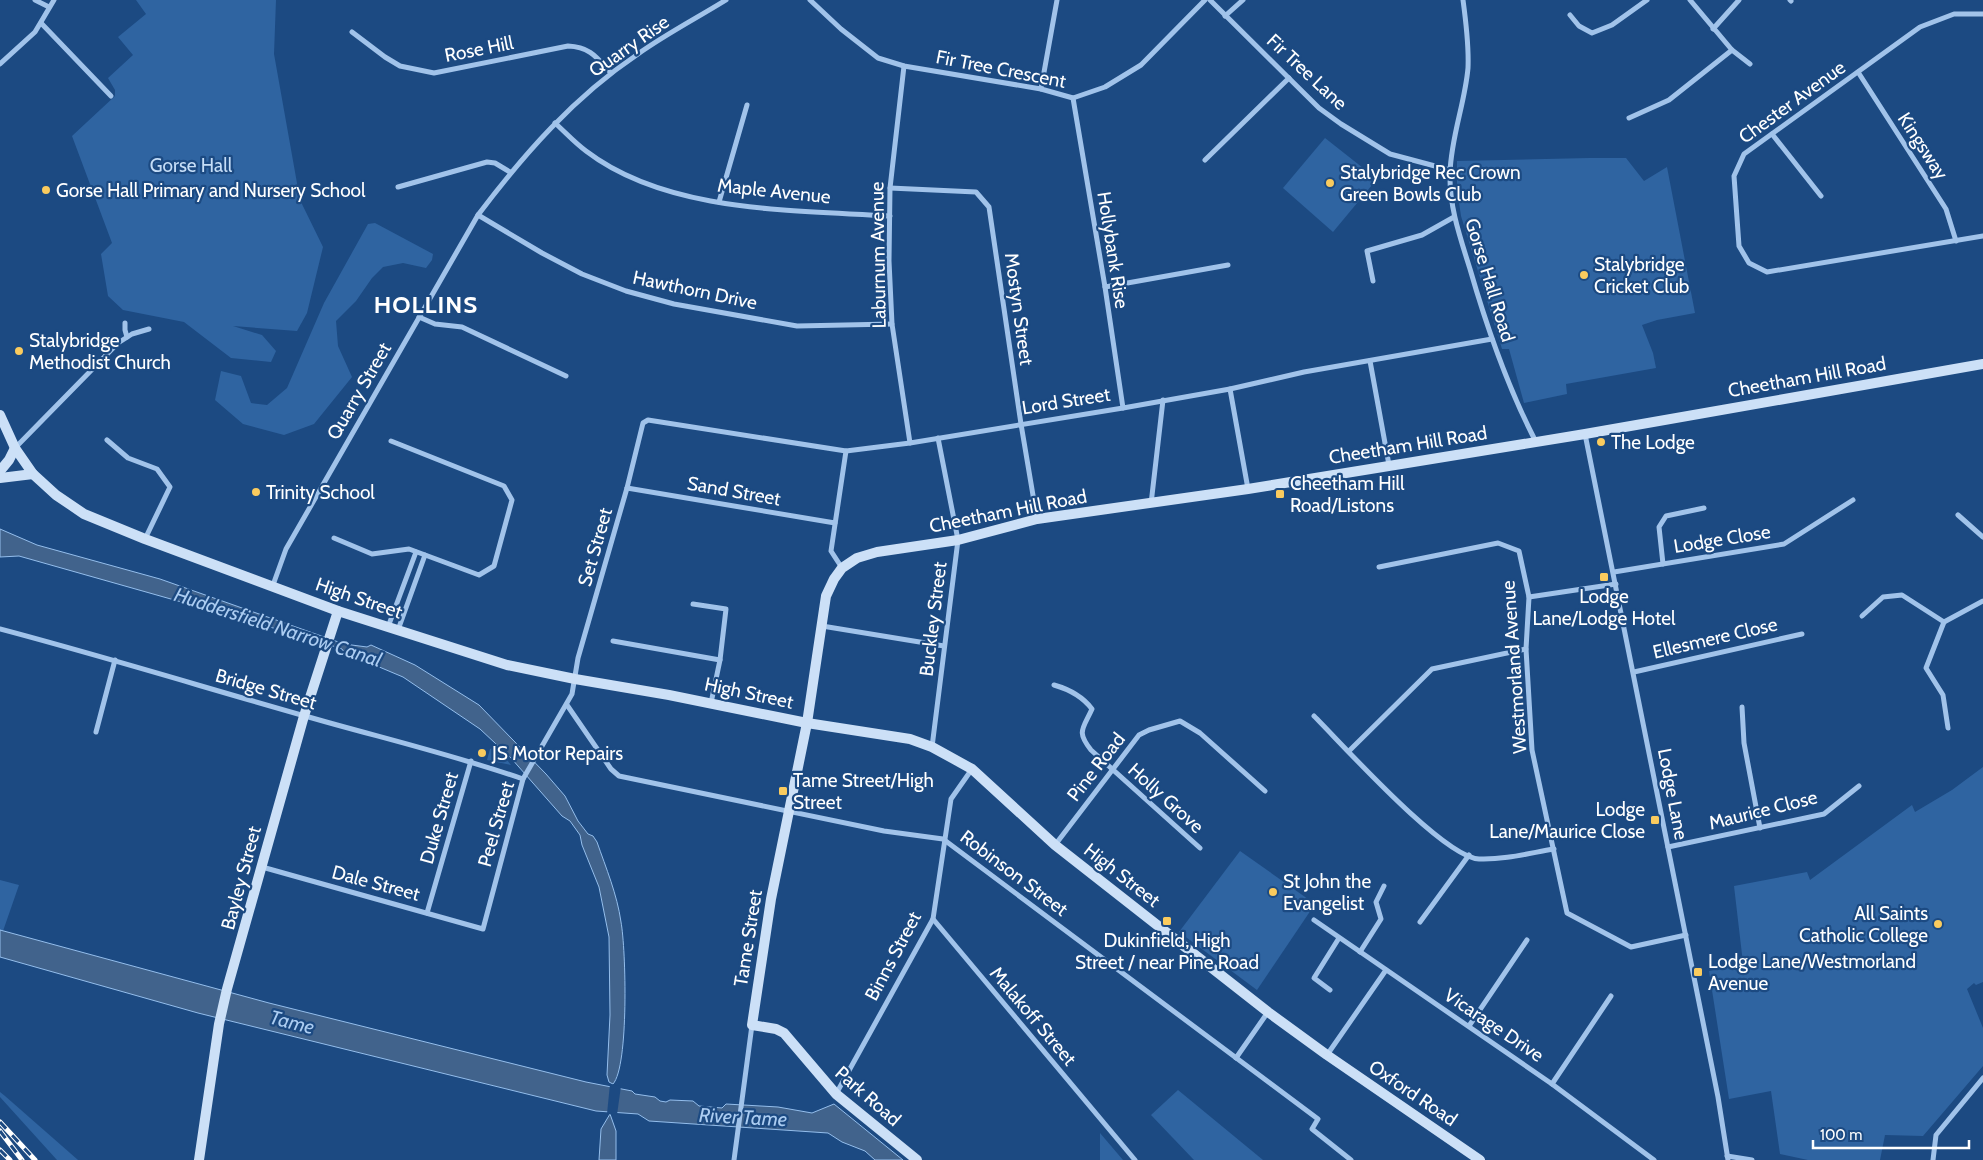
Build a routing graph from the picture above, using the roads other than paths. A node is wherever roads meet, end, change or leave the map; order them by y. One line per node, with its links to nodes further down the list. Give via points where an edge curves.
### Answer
1 (35, 0): 13 (street)
2 (54, 0): 13 (street)
3 (726, 0): 25 (street, Quarry Rise, via 639,53)
4 (810, 0): 23 (street, Fir Tree Crescent, via 840,29 878,58)
5 (1057, 0): 27 (street)
6 (1204, 0): 29 (street, Fir Tree Crescent, via 1141,65 1106,87)
7 (1210, 0): 16 (street, Fir Tree Lane)
8 (1244, 0): 16 (street)
9 (1463, 0): 35 (street, Gorse Hall Road, via 1468,69)
10 (1647, 0): 15 (street, via 1612,25 1592,32 1578,26)
11 (1690, 0): 18 (street)
12 (1738, 0): 18 (street)
13 (50, 7): 17 (street)
14 (1983, 14): 24 (street, Chester Avenue, via 1954,14 1920,27)
15 (1570, 15)
16 (1225, 16): 26 (street, Fir Tree Lane)
17 (41, 23): 21 (street); 28 (street)
18 (1714, 29): 20 (street)
19 (352, 32): 25 (street, Rose Hill, via 400,66 434,73 568,46 582,47 596,56)
20 (1732, 50): 22 (street); 31 (street, via 1670,100)
21 (0, 64)
22 (1750, 64)
23 (904, 66): 27 (street, Fir Tree Crescent); 38 (street, Laburnum Avenue)
24 (1858, 72): 33 (street, Chester Avenue); 45 (street, Kingsway, via 1946,209)
25 (612, 74): 32 (street, Quarry Rise)
26 (1289, 78): 34 (street); 35 (street, Fir Tree Lane, via 1320,108 1368,142 1390,154)
27 (1041, 89): 29 (street, Fir Tree Crescent)
28 (111, 96)
29 (1073, 98): 48 (street, Hollybank Rise)
30 (747, 105): 40 (street)
31 (1629, 118)
32 (555, 123): 36 (street, Quarry Street); 40 (street, Maple Avenue, via 587,152 617,170 645,183)
33 (1772, 134): 39 (street); 45 (street, Chester Avenue, via 1744,154 1734,176 1739,246 1750,263 1767,272)
34 (1205, 160)
35 (1450, 170): 43 (street, Gorse Hall Road)
36 (510, 172): 37 (street, via 487,162); 41 (street, Quarry Street)
37 (398, 187)
38 (890, 188): 42 (street, Laburnum Avenue); 63 (street, Mostyn Street, via 976,192 989,207)
39 (1821, 196)
40 (719, 202): 42 (street, Maple Avenue, via 750,208)
41 (478, 215): 49 (street, Quarry Street); 51 (street, Hawthorn Drive, via 582,274 626,291 674,304 797,326)
42 (890, 216): 51 (street, Laburnum Avenue)
43 (1454, 217): 47 (street, via 1422,235 1366,251); 54 (street, Gorse Hall Road)
44 (1983, 236): 45 (street, Chester Avenue)
45 (1956, 241)
46 (1228, 265): 48 (street)
47 (1373, 281)
48 (1105, 286): 60 (street, Hollybank Rise)
49 (419, 317): 57 (street, via 435,324 462,328); 95 (street, Quarry Street, via 286,549)
50 (126, 322): 53 (street, via 124,330)
51 (892, 324): 69 (street, Laburnum Avenue)
52 (149, 329): 53 (street)
53 (127, 337): 70 (street)
54 (1492, 339): 55 (street, Lord Street); 68 (street, Gorse Hall Road, via 1520,412)
55 (1370, 361): 58 (street, Lord Street); 72 (street)
56 (1983, 364): 64 (main road, Cheetham Hill Road)
57 (566, 376)
58 (1230, 389): 59 (street, Lord Street); 77 (street)
59 (1164, 400): 60 (street, Lord Street); 79 (street)
60 (1123, 408): 63 (street, Lord Street)
61 (0, 414): 70 (main road)
62 (643, 422): 71 (street, Lord Street, via 648,420); 76 (street, Set Street)
63 (1021, 424): 65 (street, Lord Street); 82 (street, Mostyn Street)
64 (1585, 434): 68 (main road, Cheetham Hill Road); 93 (street, Lodge Lane)
65 (938, 438): 69 (street, Lord Street); 87 (street, Buckley Street)
66 (107, 440): 86 (street, via 128,458 158,469 170,487)
67 (391, 441): 89 (street, via 504,486 512,500 494,566 479,575)
68 (1536, 442): 72 (main road, Cheetham Hill Road)
69 (910, 443): 71 (street, Lord Street)
70 (15, 448): 73 (main road); 74 (main road)
71 (846, 451): 83 (street)
72 (1389, 465): 77 (main road, Cheetham Hill Road)
73 (0, 471)
74 (34, 474): 75 (main road); 86 (main road, High Street, via 84,514)
75 (0, 478)
76 (627, 488): 83 (street, Sand Street); 112 (street, Set Street, via 578,658)
77 (1248, 489): 79 (main road, Cheetham Hill Road)
78 (1853, 500): 90 (street, Lodge Close, via 1784,544)
79 (1152, 504): 82 (main road, Cheetham Hill Road)
80 (1704, 508): 90 (street, via 1666,516 1659,527)
81 (1958, 514): 84 (street)
82 (1037, 519): 87 (main road, Cheetham Hill Road)
83 (836, 524): 92 (street, via 831,551)
84 (1983, 537)
85 (334, 538): 88 (street, via 372,554 409,549)
86 (145, 539): 95 (main road, High Street)
87 (958, 540): 92 (main road, Cheetham Hill Road, via 877,552 857,558); 107 (street, Buckley Street)
88 (416, 552): 89 (street); 104 (street)
89 (425, 555): 104 (street)
90 (1664, 564): 93 (street, Lodge Close)
91 (1379, 567): 96 (street, Westmorland Avenue, via 1498,544 1519,551)
92 (842, 568): 102 (main road, Tame Street, via 826,596)
93 (1614, 572): 94 (street, Lodge Lane)
94 (1616, 584): 96 (street); 111 (street, Lodge Lane)
95 (273, 585): 99 (main road, High Street)
96 (1528, 597): 108 (street, Westmorland Avenue)
97 (1983, 601): 101 (street)
98 (693, 604): 110 (street, via 726,609)
99 (338, 611): 104 (main road, High Street); 117 (main road, Bayley Street)
100 (1862, 616): 101 (street, via 1883,597 1902,595)
101 (1944, 622): 120 (street, via 1926,668 1943,695)
102 (822, 626): 107 (street); 119 (main road, Tame Street)
103 (0, 629): 109 (street, Bridge Street)
104 (393, 629): 112 (main road, High Street, via 507,665)
105 (1802, 634): 111 (street, Ellesmere Close)
106 (613, 641): 110 (street)
107 (944, 646): 122 (street, Buckley Street)
108 (1526, 649): 123 (street, via 1432,669); 136 (street, Westmorland Avenue, via 1532,750)
109 (115, 660): 117 (street, Bridge Street); 121 (street)
110 (720, 660): 114 (street)
111 (1634, 672): 134 (street, Lodge Lane)
112 (575, 679): 114 (main road, High Street); 115 (street, Peel Street)
113 (1054, 685): 126 (street, Holly Grove, via 1068,689 1089,704 1092,709 1081,730 1082,737)
114 (711, 703): 119 (main road, High Street)
115 (567, 705): 127 (street, Peel Street); 130 (street, Robinson Street, via 619,776)
116 (1742, 707): 131 (street, via 1744,743)
117 (304, 716): 124 (street, Bridge Street); 138 (main road, Bayley Street)
118 (1314, 716): 123 (street)
119 (807, 723): 122 (main road, High Street, via 910,739); 130 (main road, Tame Street)
120 (1948, 728)
121 (96, 732)
122 (932, 747): 125 (main road, High Street)
123 (1349, 751): 137 (street, via 1416,819 1448,845)
124 (471, 761): 127 (street, Bridge Street); 140 (street, Duke Street)
125 (972, 769): 132 (street, Binns Street, via 951,799); 133 (main road, High Street)
126 (1112, 769): 129 (street, Pine Road, via 1139,735 1180,721 1200,733); 133 (street, Pine Road); 135 (street, Holly Grove)
127 (523, 780): 144 (street, Peel Street)
128 (1859, 786): 131 (street, Maurice Close, via 1824,814)
129 (1265, 791)
130 (787, 811): 132 (street, Robinson Street, via 884,831); 153 (main road, Tame Street)
131 (1760, 828): 134 (street, Maurice Close)
132 (943, 839): 141 (street, Binns Street); 156 (street, Robinson Street)
133 (1055, 844): 152 (main road, High Street)
134 (1668, 847): 145 (street, Lodge Lane)
135 (1200, 848)
136 (1554, 849): 137 (street, via 1477,859); 145 (street, Westmorland Avenue, via 1567,913 1631,947)
137 (1469, 855): 143 (street)
138 (262, 867): 140 (street, Dale Street); 161 (main road, Bayley Street, via 219,1024)
139 (1384, 886): 148 (street, via 1376,902 1381,919)
140 (427, 913): 144 (street, Dale Street)
141 (933, 919): 159 (street, Binns Street); 164 (street, Malakoff Street)
142 (1314, 920): 146 (street, Vicarage Drive)
143 (1420, 922)
144 (483, 929)
145 (1686, 935): 160 (street, Lodge Lane)
146 (1340, 938): 148 (street, Vicarage Drive); 150 (street, via 1314,978)
147 (1527, 940): 154 (street)
148 (1360, 952): 149 (street, Vicarage Drive)
149 (1386, 970): 154 (street, Vicarage Drive); 155 (street)
150 (1330, 990)
151 (1611, 996): 158 (street)
152 (1268, 1012): 155 (main road, High Street); 156 (street)
153 (752, 1026): 159 (main road, Park Road, via 784,1033); 162 (street, Tame Street)
154 (1468, 1026): 158 (street, Vicarage Drive)
155 (1327, 1055): 166 (main road, Oxford Road)
156 (1236, 1058): 165 (street, Robinson Street, via 1318,1119 1312,1129)
157 (1983, 1078): 169 (street, via 1936,1135)
158 (1552, 1084): 167 (street, Vicarage Drive)
159 (836, 1094): 163 (main road, Park Road)
160 (1728, 1158): 168 (street)
161 (200, 1160)
162 (734, 1160)
163 (917, 1160)
164 (1135, 1160)
165 (1351, 1160)
166 (1480, 1160)
167 (1654, 1160)
168 (1752, 1160)
169 (1933, 1160)

